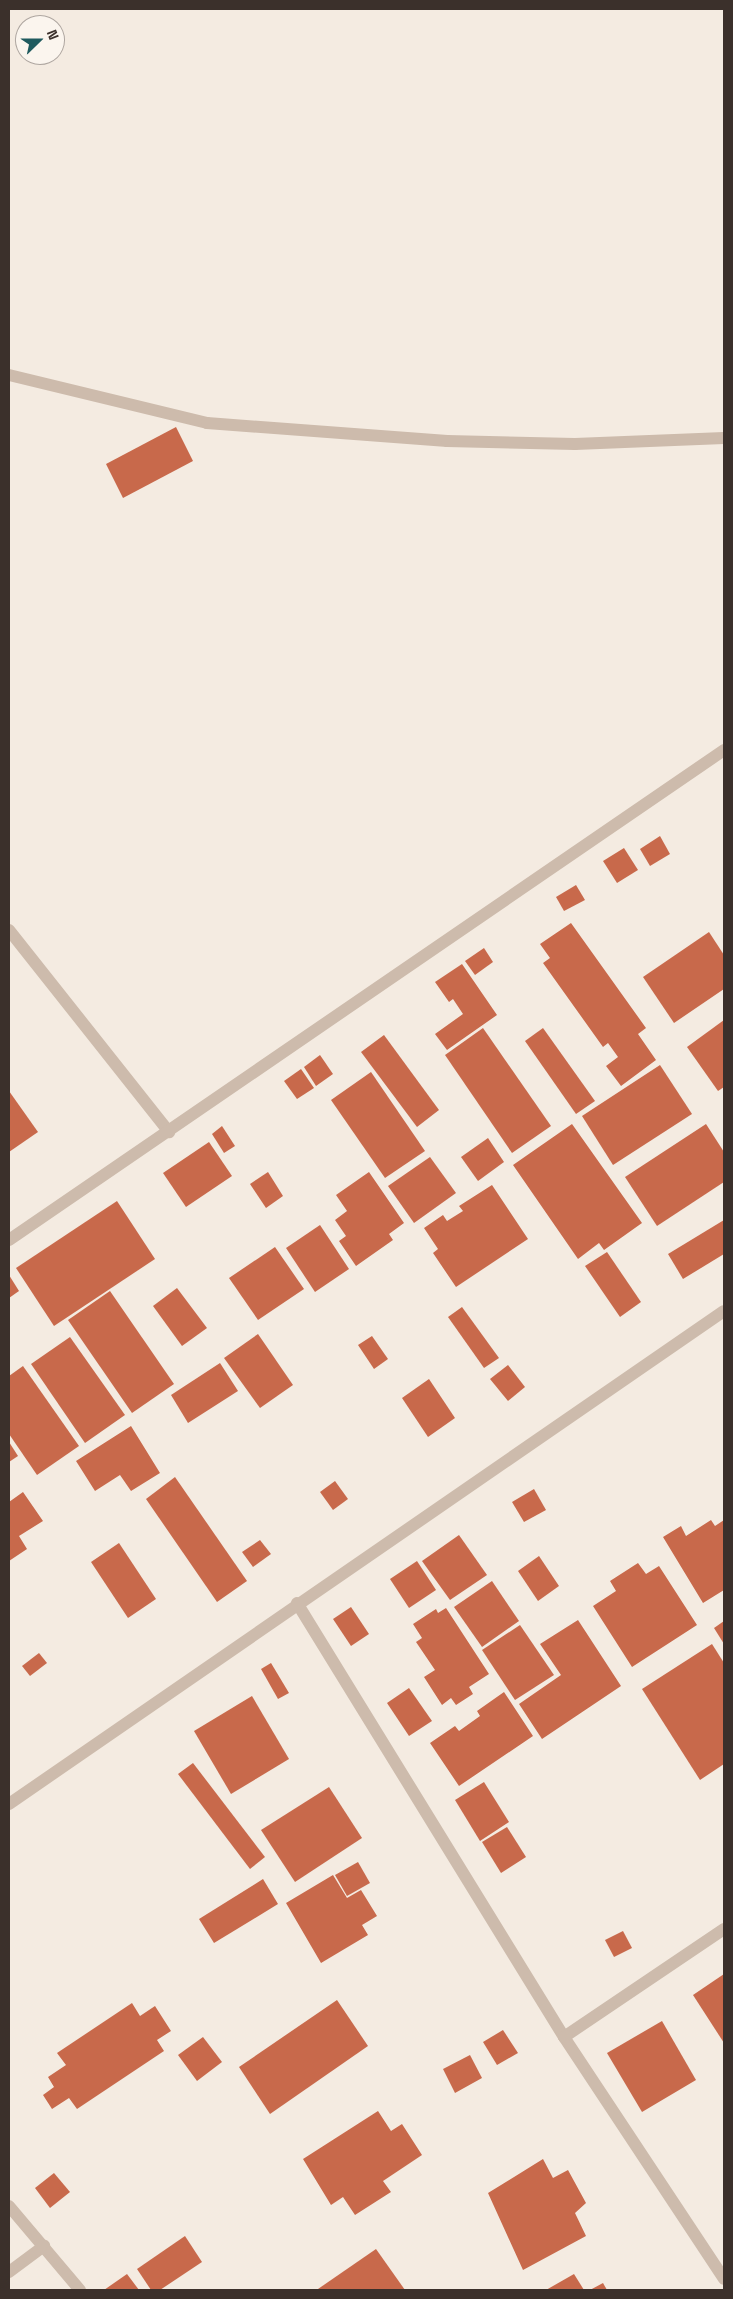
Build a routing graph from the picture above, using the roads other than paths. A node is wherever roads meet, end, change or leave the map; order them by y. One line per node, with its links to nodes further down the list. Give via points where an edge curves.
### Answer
1 (9, 375): 2 (street, via 207,422 447,441 575,444)
2 (724, 438)
3 (724, 750): 5 (street)
4 (9, 930): 5 (street)
5 (169, 1132): 6 (street)
6 (9, 1240)
7 (724, 1311): 8 (street)
8 (297, 1603): 9 (street); 11 (street)
9 (9, 1804)
10 (724, 1929): 11 (street)
11 (564, 2037): 15 (street)
12 (9, 2206): 13 (street)
13 (44, 2246): 14 (street); 16 (street)
14 (9, 2272)
15 (724, 2280)
16 (80, 2290)

